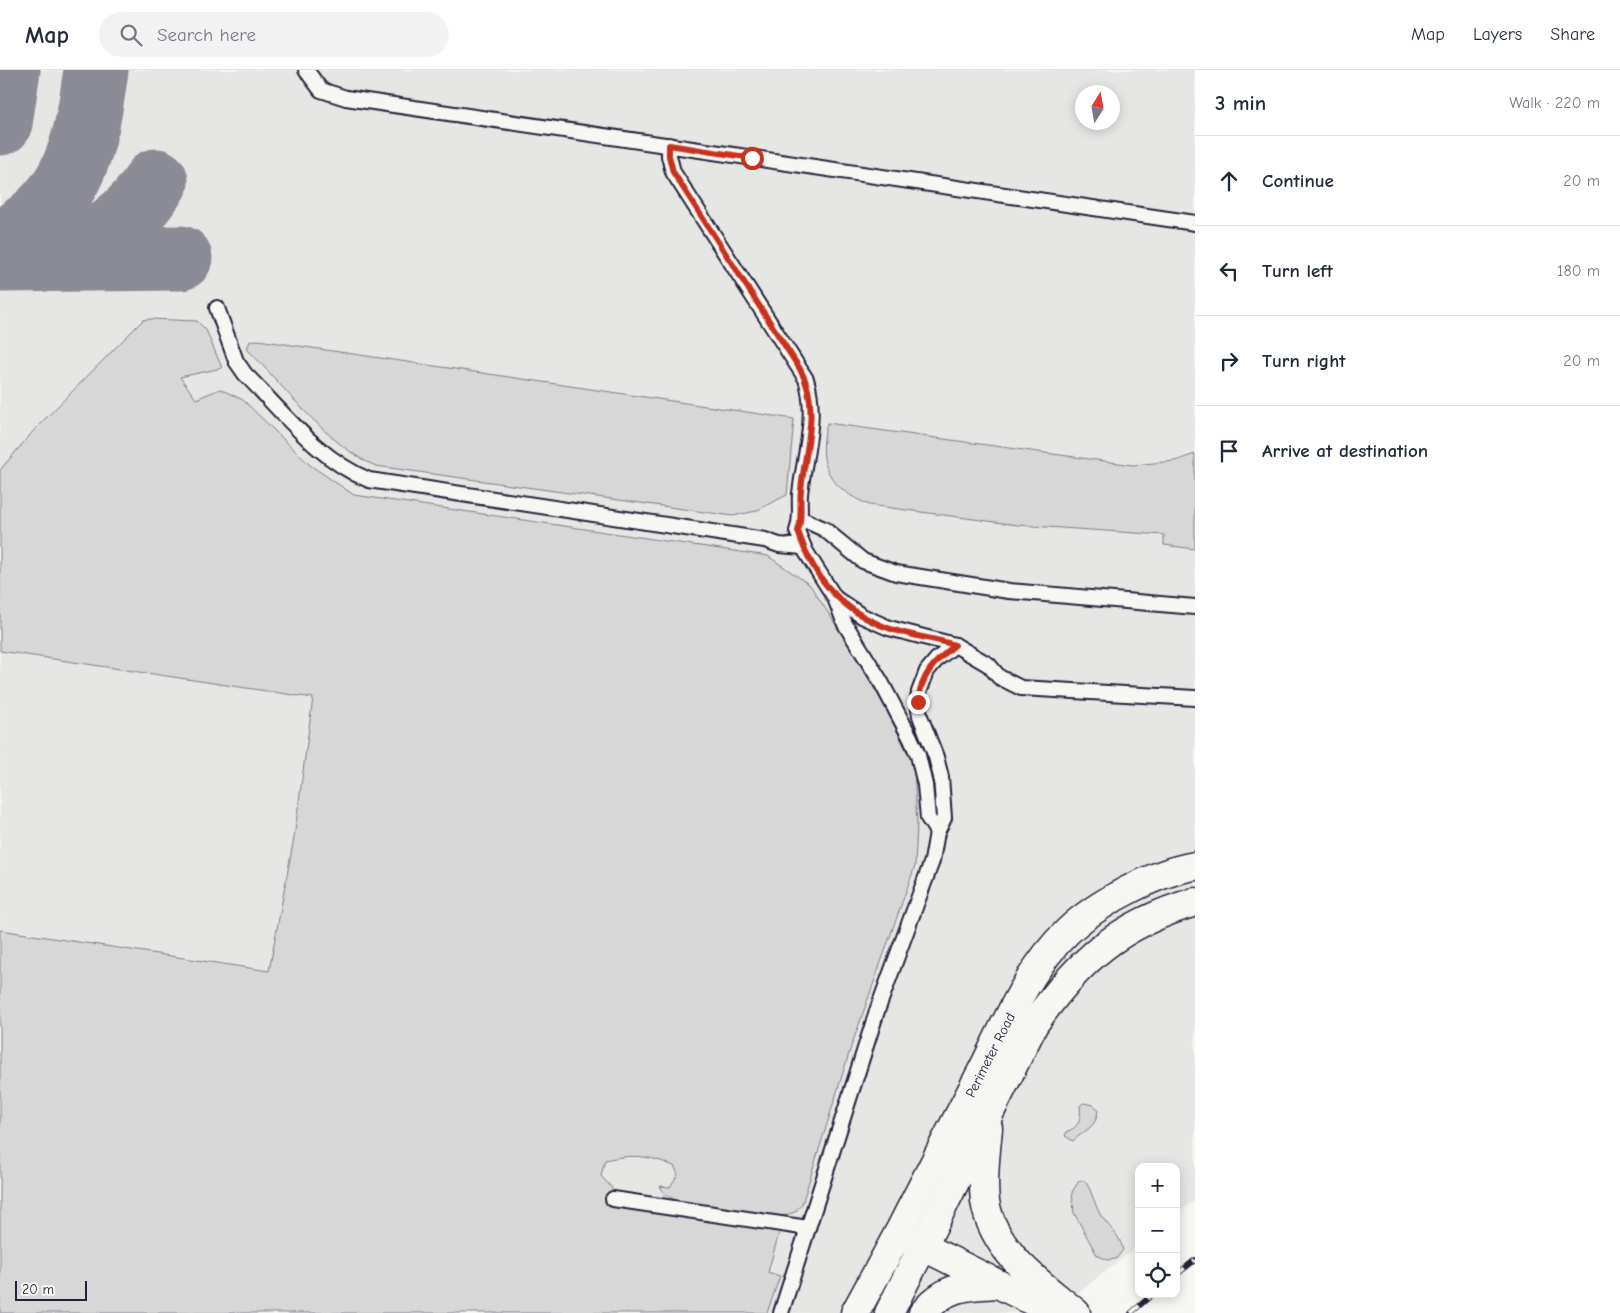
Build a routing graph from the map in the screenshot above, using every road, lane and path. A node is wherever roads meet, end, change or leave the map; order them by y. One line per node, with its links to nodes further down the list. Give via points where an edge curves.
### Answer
1 (306, 70): 2 (lane, via 321,90 337,96)
2 (669, 145): 3 (lane); 5 (lane, via 673,172 806,379 812,410 800,497)
3 (1195, 223)
4 (217, 308): 6 (lane, via 236,361 245,374 329,458 347,471 369,480)
5 (802, 519): 6 (lane, via 798,531); 8 (lane, via 824,529 863,561 896,573 1009,591)
6 (803, 547): 7 (lane)
7 (835, 598): 9 (lane, via 862,616 889,628); 11 (lane, via 845,624 881,682 914,746 925,785 928,818)
8 (1195, 607)
9 (955, 645): 10 (lane, via 989,666 999,677 1021,688); 11 (lane, via 927,671 919,692 919,710 936,757 943,790 944,818)
10 (1195, 698)
11 (937, 832): 16 (lane, via 932,861 877,1011)
12 (1195, 866): 17 (street, Perimeter Road, via 1147,881 1107,902 1068,930 1034,972)
13 (1195, 902): 14 (street, Perimeter Road, via 1169,909 1136,924 1110,940 1068,979 1034,1024)
14 (989, 1114): 18 (street, Perimeter Road); 25 (street, via 984,1180 986,1203 993,1224 1017,1263)
15 (613, 1199): 16 (lane)
16 (808, 1228): 20 (lane)
17 (898, 1234): 18 (street); 21 (street, Perimeter Road)
18 (923, 1246): 19 (street); 22 (street, Perimeter Road)
19 (997, 1284): 23 (street, via 952,1290 935,1298); 24 (street)
20 (781, 1313)
21 (855, 1313)
22 (889, 1313)
23 (923, 1313)
24 (1056, 1313)
25 (1076, 1313)

